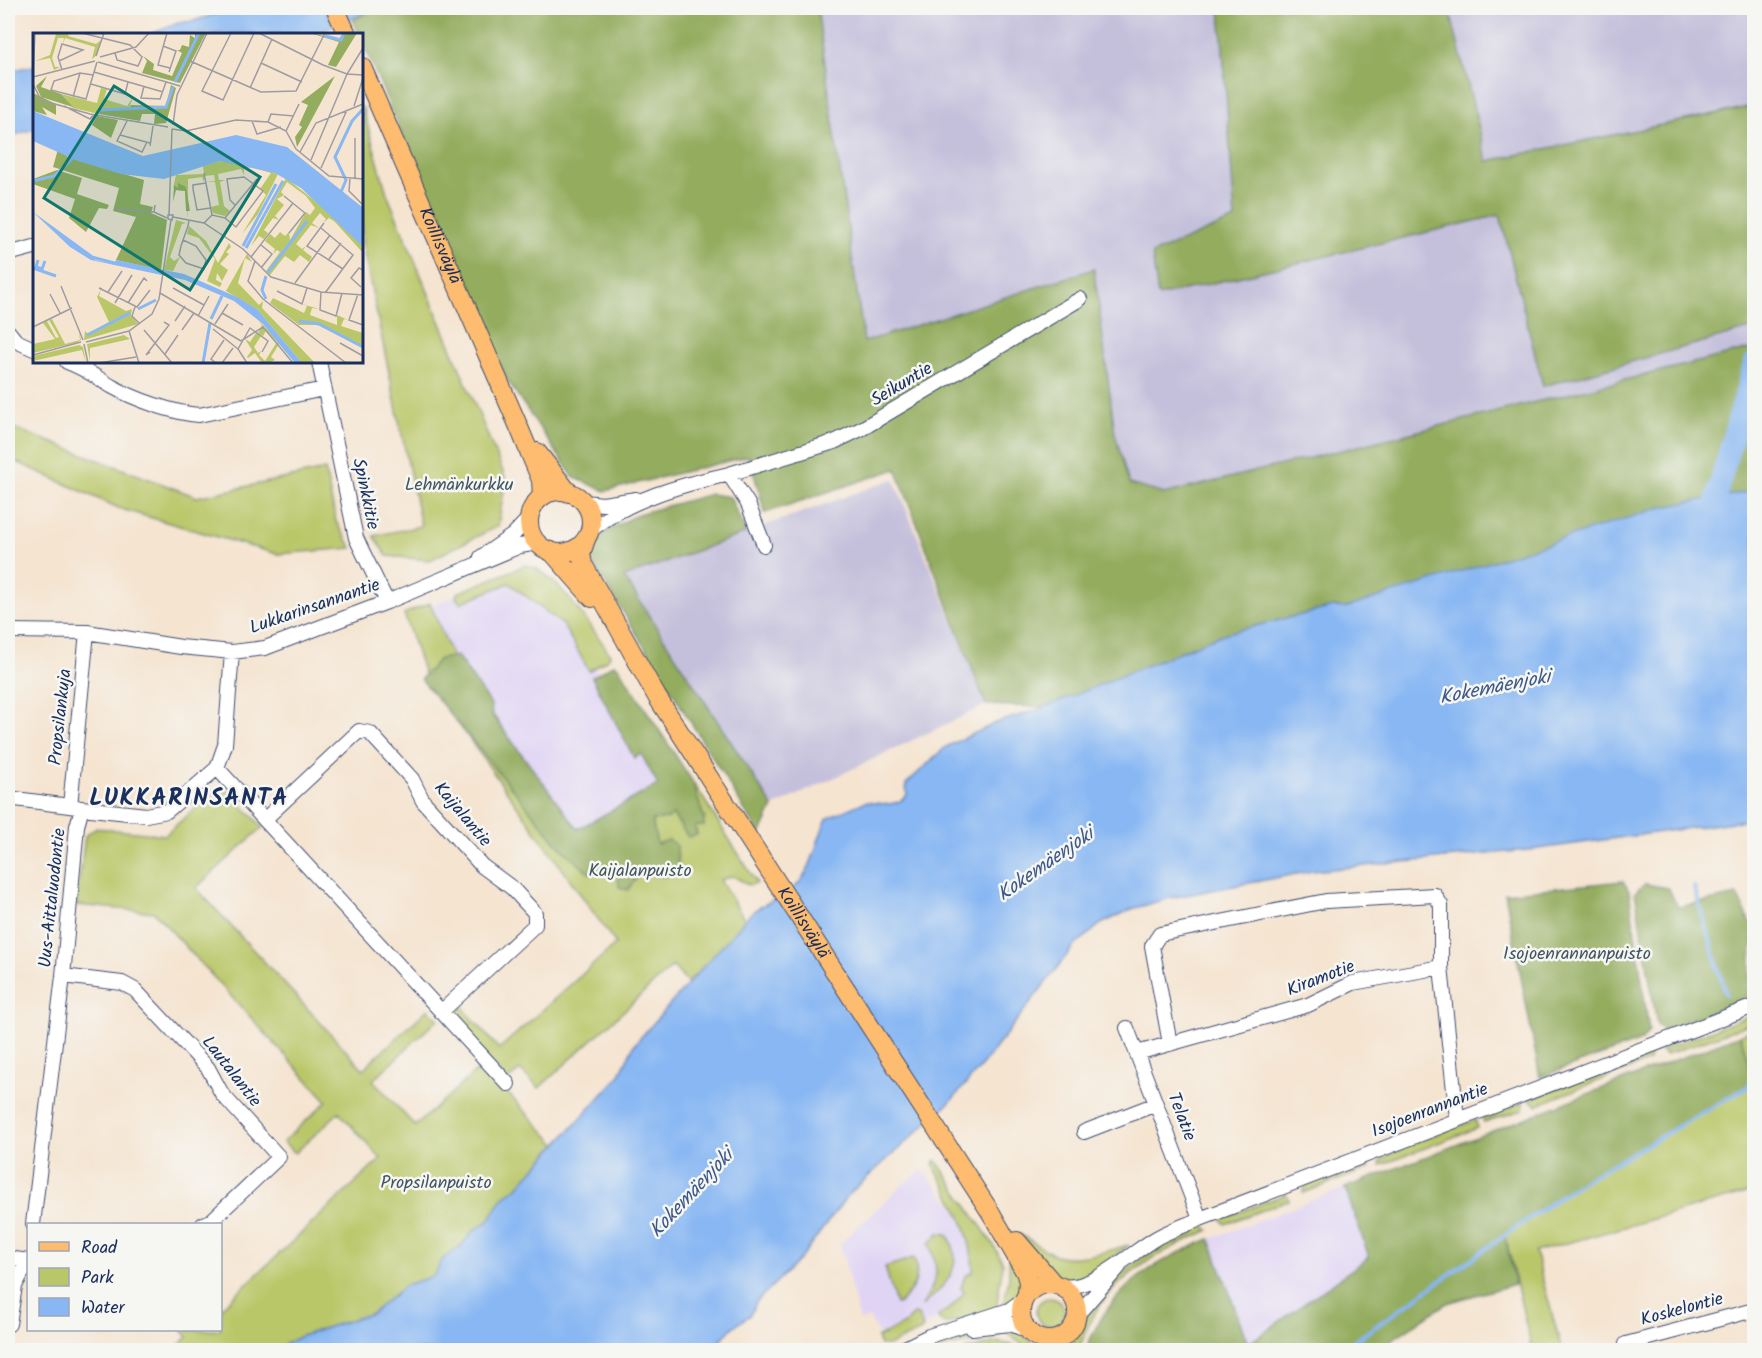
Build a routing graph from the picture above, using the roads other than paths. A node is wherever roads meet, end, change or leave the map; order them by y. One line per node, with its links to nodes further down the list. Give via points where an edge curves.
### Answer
1 (335, 8): 2 (main road)
2 (347, 33)
3 (363, 69): 12 (main road, Koillisväylä)
4 (33, 247): 5 (street)
5 (8, 254)
6 (1080, 299): 13 (street, Seikuntie, via 863,428 834,442)
7 (8, 331): 8 (street, via 16,341)
8 (33, 349)
9 (70, 363): 11 (street, via 112,387 180,413 199,415)
10 (319, 363): 11 (street, Spinkkitie)
11 (324, 389): 22 (street, Spinkkitie, via 356,538)
12 (518, 424): 15 (main road, Koillisväylä, via 541,480); 16 (main road, Koillisväylä, via 553,475)
13 (729, 474): 14 (street, Seikuntie); 19 (street, via 748,504)
14 (656, 495): 16 (street, Seikuntie, via 603,504); 18 (street, Seikuntie, via 610,517)
15 (542, 497): 16 (main road, via 555,492); 17 (main road)
16 (577, 497): 18 (main road, via 591,518)
17 (530, 517): 20 (main road, via 531,531); 21 (street, Lukkarinsannantie, via 513,535)
18 (588, 535): 20 (main road, via 569,551); 23 (main road, Koillisväylä, via 581,554 583,564)
19 (764, 545)
20 (544, 547): 21 (street, Lukkarinsannantie, via 520,546); 23 (main road, Koillisväylä, via 560,559)
21 (451, 575): 22 (street, Lukkarinsannantie)
22 (387, 602): 26 (street, Lukkarinsannantie, via 265,648)
23 (618, 630): 42 (main road, Koillisväylä, via 657,697)
24 (8, 631): 25 (street, Lukkarinsannantie)
25 (87, 632): 26 (street, Lukkarinsannantie); 29 (street, Propsilankuja)
26 (232, 652): 27 (street, via 225,745)
27 (217, 768): 29 (street, Uus-Aittaluodontie, via 166,812 146,815); 30 (street)
28 (8, 798): 29 (street)
29 (76, 807): 32 (street, Uus-Aittaluodontie)
30 (265, 819): 34 (street); 34 (street, Kaijalantie, via 359,731 370,733 474,858 512,888 535,913 535,925)
31 (1441, 967): 36 (street, Kiramotie, via 1353,983 1308,1005); 36 (street, via 1441,905 1435,895 1326,901 1160,934 1152,946); 40 (street)
32 (63, 976): 44 (street, Uus-Aittaluodontie); 45 (street, Lautalantie, via 122,982 135,990 208,1068 222,1094 279,1157)
33 (1755, 1006): 40 (street, Isojoenrannantie)
34 (441, 1012): 38 (street)
35 (1126, 1029): 37 (street, Telatie)
36 (1170, 1044): 37 (street, Kiramotie)
37 (1137, 1053): 39 (street, Telatie)
38 (508, 1084)
39 (1156, 1104): 41 (street); 43 (street, Telatie)
40 (1457, 1119): 43 (street, Isojoenrannantie)
41 (1084, 1132)
42 (991, 1213): 50 (main road, Koillisväylä); 51 (main road, Koillisväylä, via 1025,1272)
43 (1200, 1219): 47 (street, Isojoenrannantie, via 1160,1236)
44 (33, 1223)
45 (206, 1223)
46 (8, 1258): 48 (street)
47 (1124, 1260): 50 (street, Isojoenrannantie, via 1086,1284 1071,1288); 53 (street, Isojoenrannantie)
48 (27, 1261)
49 (27, 1263): 54 (street, via 15,1286)
50 (1058, 1285): 51 (main road, via 1041,1285); 53 (main road, via 1073,1297)
51 (1026, 1296): 55 (street, via 1009,1310); 56 (main road, via 1021,1314)
52 (1755, 1310): 59 (street, Koskelontie, via 1626,1344)
53 (1077, 1315): 57 (main road)
54 (9, 1324)
55 (958, 1328): 56 (street, via 1011,1324); 58 (street)
56 (1036, 1339): 57 (main road)
57 (1067, 1342)
58 (901, 1350)
59 (1628, 1350)

